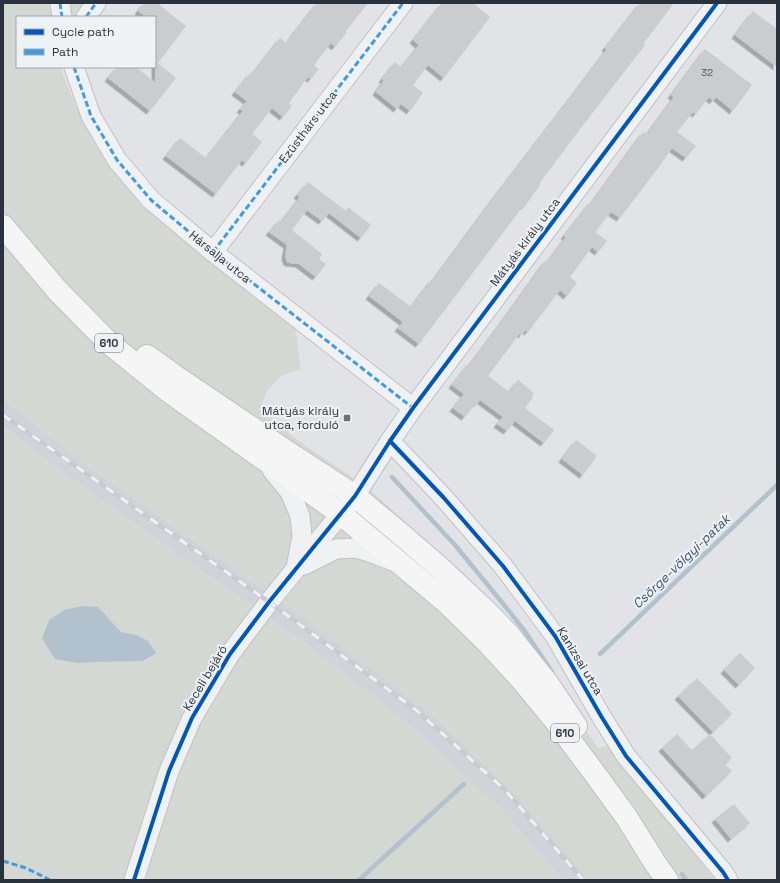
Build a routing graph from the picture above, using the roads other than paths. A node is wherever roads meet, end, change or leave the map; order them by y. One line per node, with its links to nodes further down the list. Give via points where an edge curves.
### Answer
1 (60, 3): 5 (street)
2 (96, 3): 6 (street)
3 (403, 3): 9 (street, Ezüsthárs utca)
4 (717, 3): 11 (street, Mátyás király utca)
5 (62, 16)
6 (87, 16)
7 (74, 68): 9 (street, Hársalja utca, via 91,116 117,160 151,200)
8 (3, 226): 10 (main road, 610)
9 (213, 252): 11 (street, Hársalja utca)
10 (57, 290): 13 (main road, 610, via 110,344 167,390); 14 (main road, 610, via 172,374)
11 (413, 408): 12 (street, Mátyás király utca)
12 (390, 441): 14 (street, Mátyás király utca); 20 (street, Kanizsai utca, via 503,566 555,636 626,756)
13 (265, 460): 15 (main road, 610); 17 (street, via 290,492 300,516 302,536)
14 (355, 496): 15 (street, Mátyás király utca); 19 (main road, 610, via 440,568 510,635 548,684 588,744)
15 (342, 514): 16 (main road, 610); 17 (street, Keceli bejáró)
16 (402, 564): 17 (street, via 356,548 336,549); 19 (main road, 610, via 445,601 522,680 598,778)
17 (296, 570): 18 (street, Keceli bejáró, via 230,654 192,718 169,771)
18 (134, 880)
19 (668, 880)
20 (728, 880)

